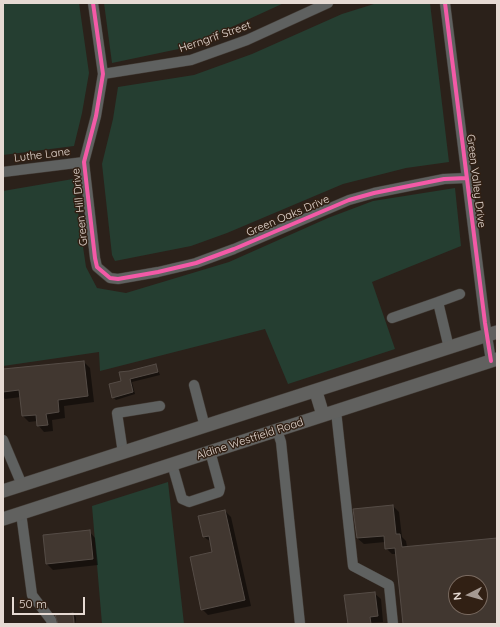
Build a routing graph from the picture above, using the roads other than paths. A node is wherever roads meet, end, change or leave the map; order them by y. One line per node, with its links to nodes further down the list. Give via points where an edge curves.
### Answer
1 (93, 3): 4 (street, Green Hill Drive)
2 (328, 3): 4 (street, Herngrif Street, via 247,40 190,60)
3 (445, 3): 7 (street, Green Valley Drive)
4 (103, 74): 5 (street, Green Hill Drive, via 96,116)
5 (84, 162): 6 (street, Luthe Lane); 8 (street, Green Hill Drive, via 97,267 104,275)
6 (3, 172)
7 (466, 178): 8 (street, Green Oaks Drive, via 409,185 361,196 196,263); 12 (street, Green Valley Drive)
8 (118, 279)
9 (460, 294): 10 (street)
10 (438, 302): 11 (street); 13 (street)
11 (392, 318)
12 (492, 334): 13 (main road); 14 (street, Green Valley Drive)
13 (449, 348): 16 (main road)
14 (494, 360): 18 (main road, Aldine Westfield Road)
15 (194, 385): 20 (street)
16 (316, 392): 19 (main road); 20 (main road)
17 (160, 406): 24 (street, via 117,413)
18 (336, 411): 19 (main road, Aldine Westfield Road); 32 (street, via 353,566 389,585)
19 (323, 415): 21 (main road, Aldine Westfield Road)
20 (205, 427): 24 (main road)
21 (277, 430): 23 (main road, Aldine Westfield Road); 31 (street, via 281,442)
22 (3, 440): 26 (street)
23 (210, 451): 25 (main road, Aldine Westfield Road); 25 (street, via 220,492 189,502 182,499)
24 (123, 453): 26 (main road)
25 (172, 464): 28 (main road, Aldine Westfield Road)
26 (22, 486): 27 (main road)
27 (3, 491)
28 (21, 513): 29 (main road, Aldine Westfield Road); 30 (street, via 32,595)
29 (3, 519)
30 (52, 624)
31 (300, 624)
32 (393, 624)

